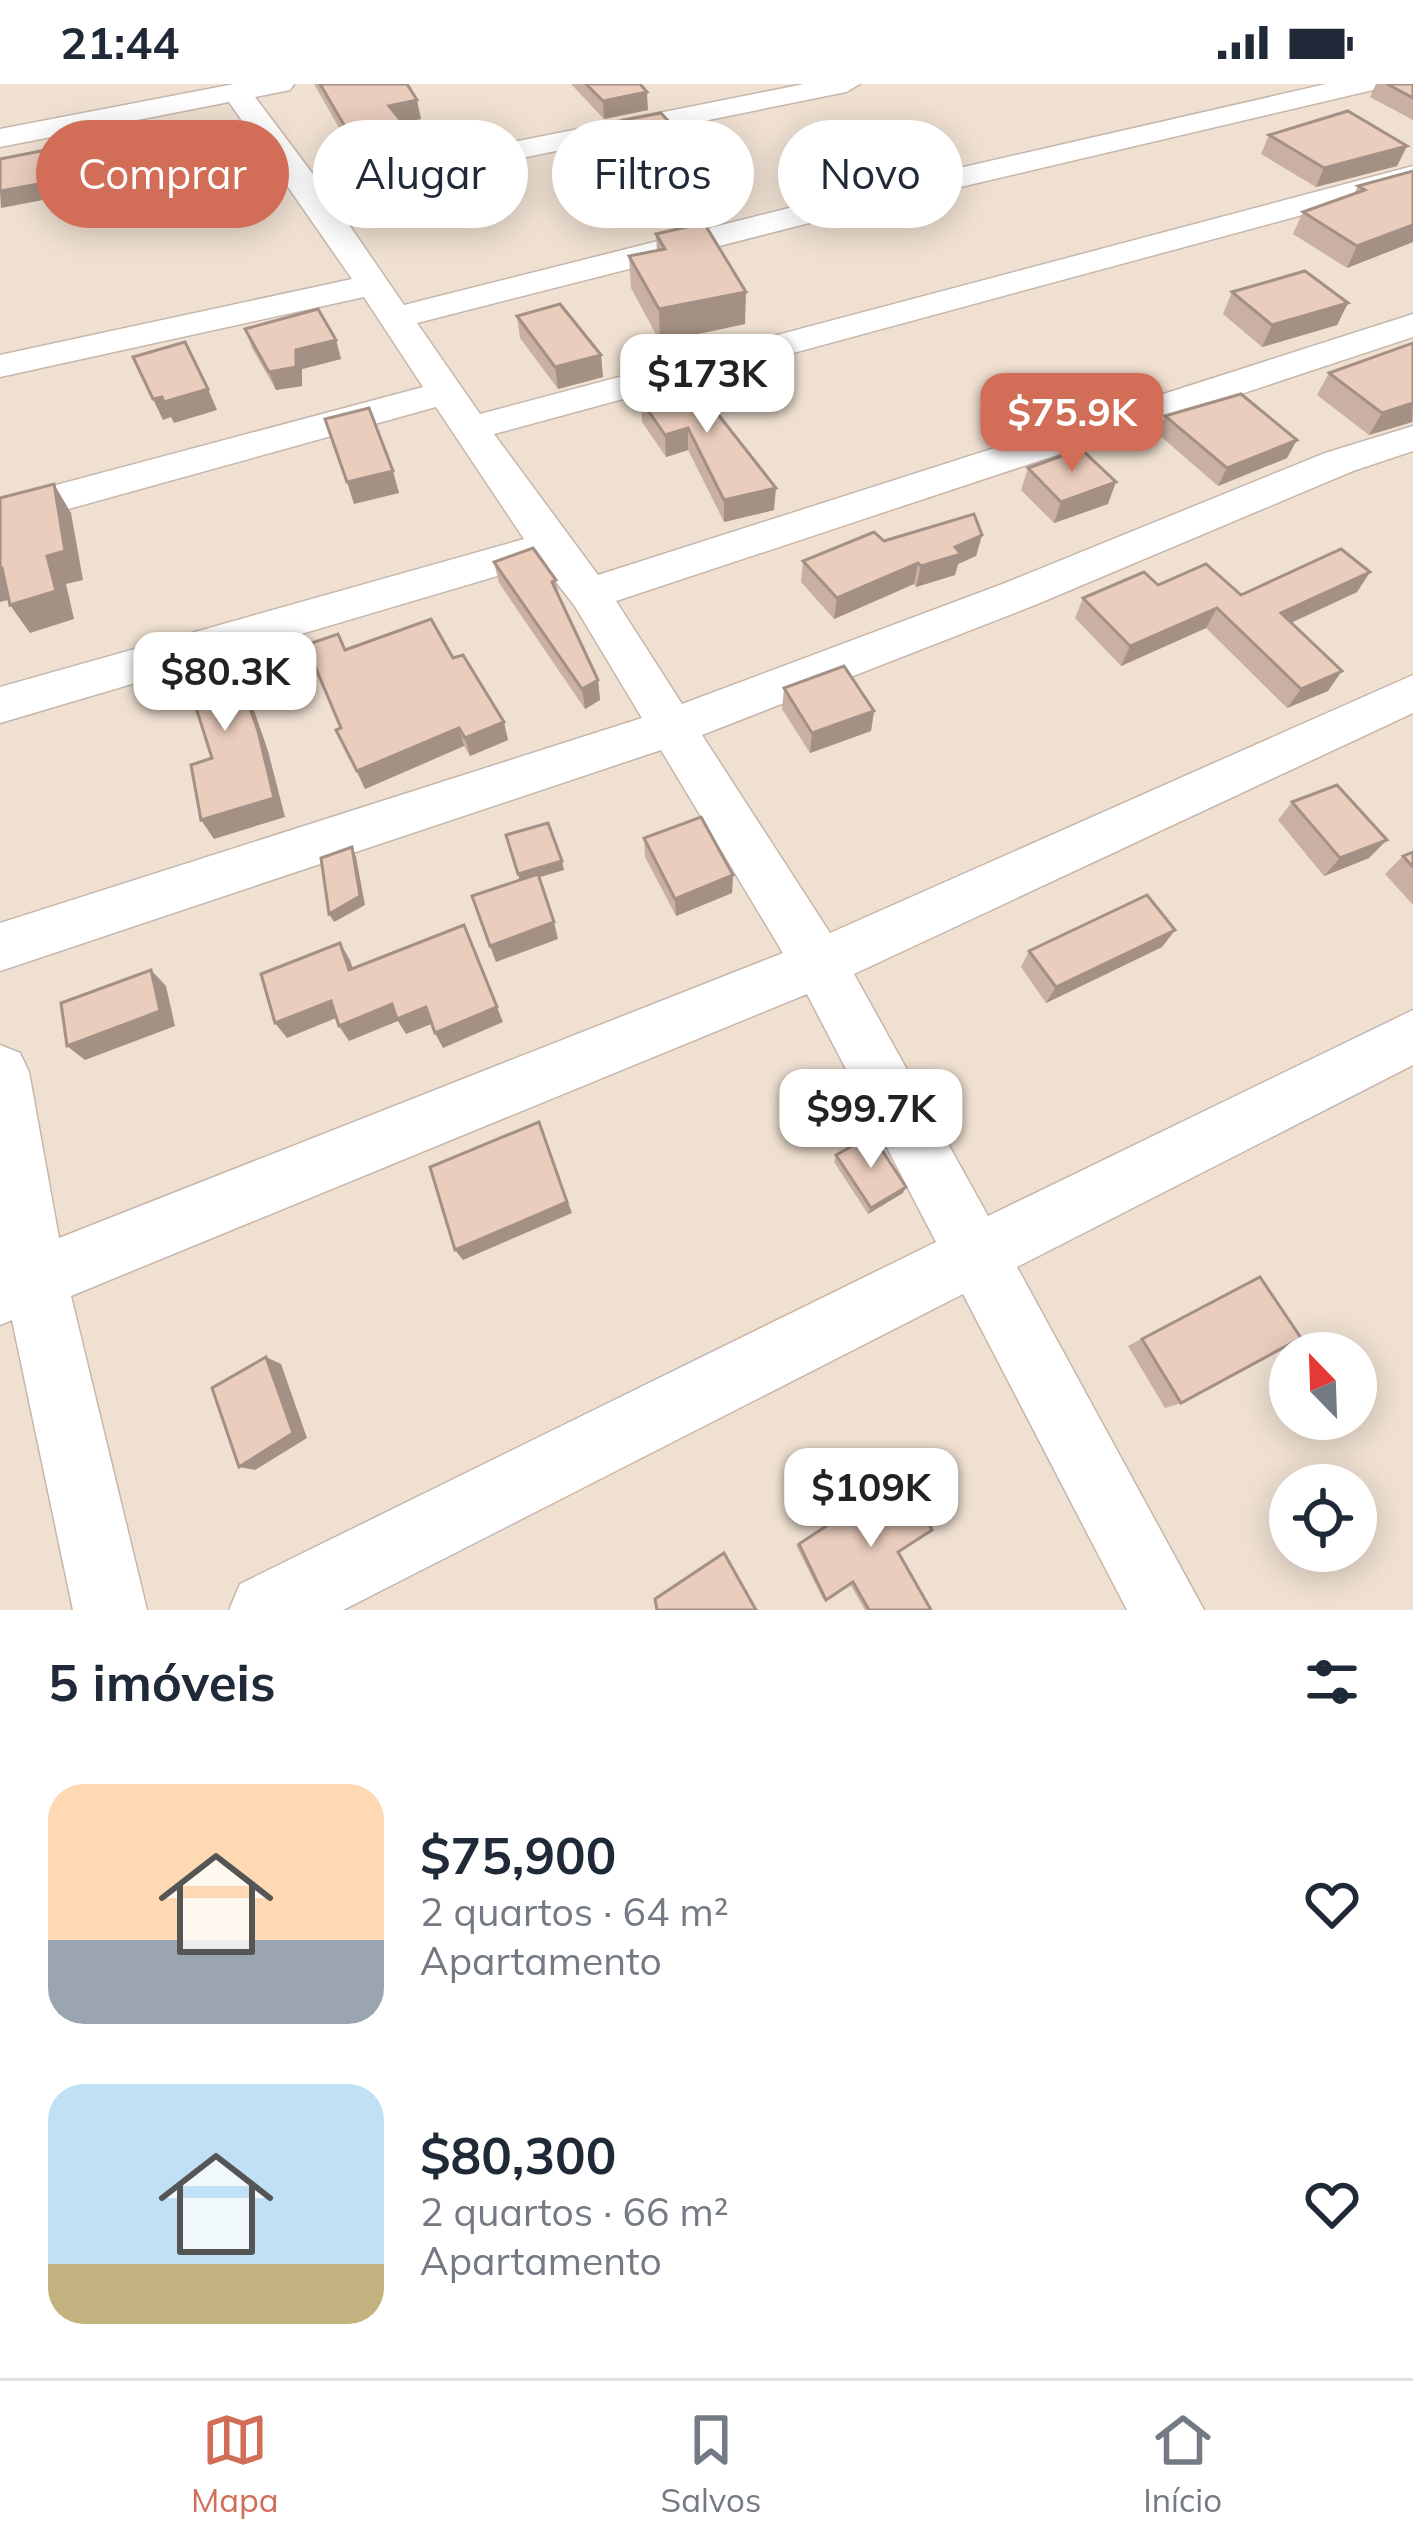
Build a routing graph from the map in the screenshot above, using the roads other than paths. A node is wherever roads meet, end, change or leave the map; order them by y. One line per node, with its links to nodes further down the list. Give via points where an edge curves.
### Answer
1 (280, 84): 4 (street)
2 (846, 84): 7 (street)
3 (1364, 84): 9 (street)
4 (236, 92): 5 (street); 7 (street)
5 (0, 138)
6 (1413, 175): 13 (street)
7 (310, 192): 8 (street)
8 (372, 285): 9 (street); 11 (street)
9 (395, 318): 12 (street)
10 (1413, 325): 17 (street)
11 (0, 366)
12 (447, 392): 13 (street); 15 (street)
13 (470, 429): 16 (street)
14 (1413, 438): 20 (street)
15 (0, 514)
16 (550, 546): 17 (street); 19 (street)
17 (589, 594): 20 (street)
18 (1413, 693): 22 (street)
19 (0, 705)
20 (670, 728): 21 (street); 22 (street)
21 (0, 947)
22 (819, 964): 25 (street); 26 (street)
23 (1413, 1036): 25 (street)
24 (0, 1072): 26 (street)
25 (973, 1253): 28 (street); 29 (street)
26 (17, 1286): 27 (street)
27 (110, 1610)
28 (266, 1610)
29 (1167, 1610)

